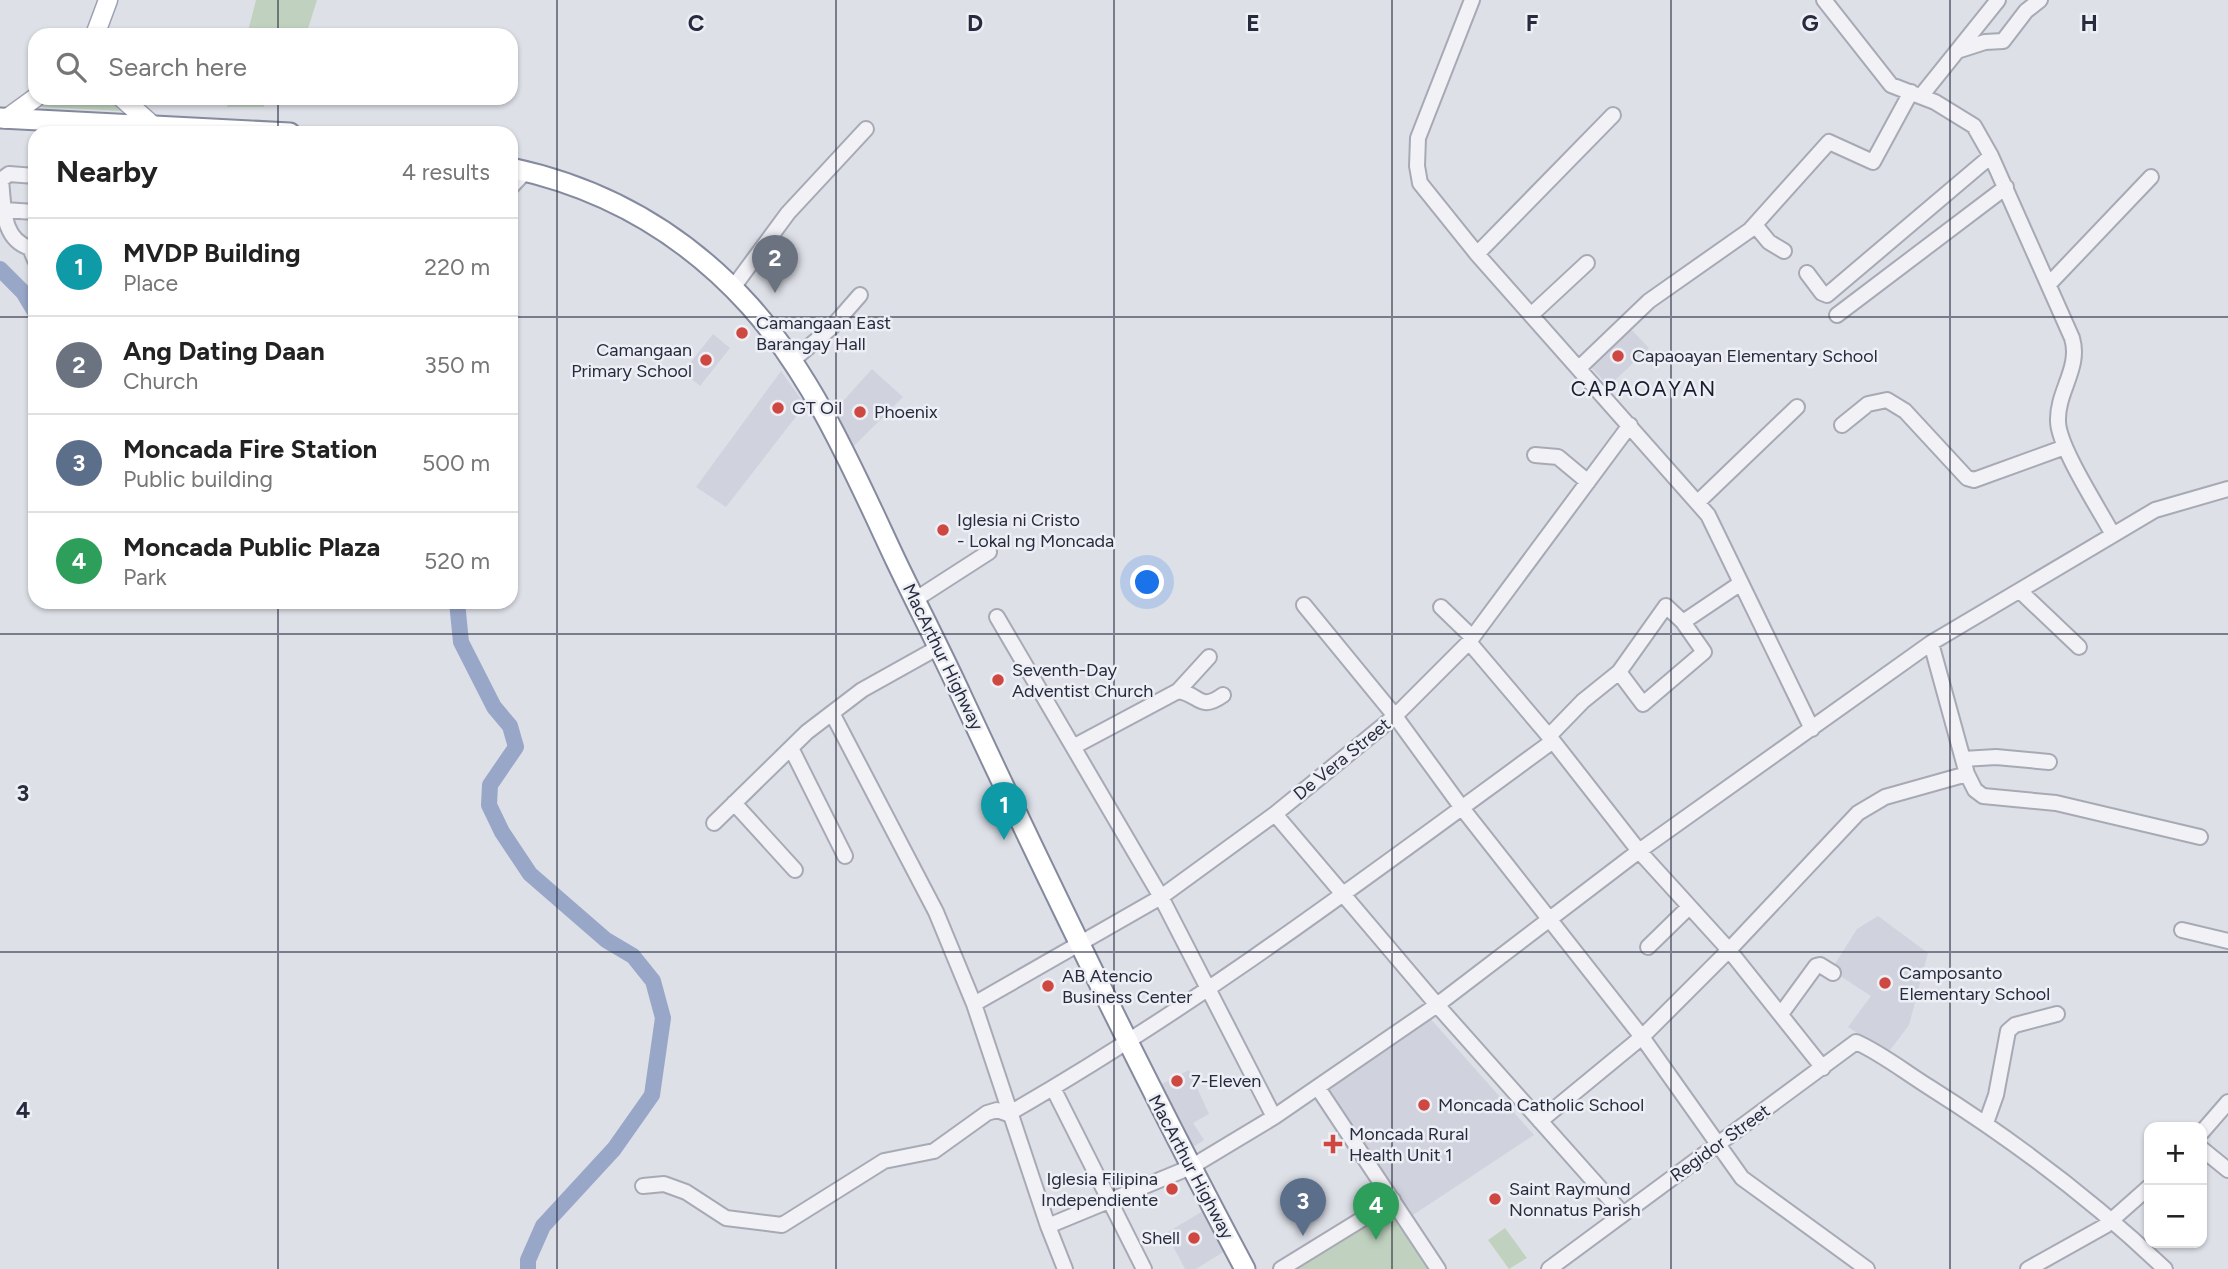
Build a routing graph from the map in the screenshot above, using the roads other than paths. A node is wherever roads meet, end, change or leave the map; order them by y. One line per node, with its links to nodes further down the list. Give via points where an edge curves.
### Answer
1 (108, 0): 6 (main road)
2 (1472, 0): 28 (street, via 1418,138 1417,158 1423,187)
3 (1824, 0): 8 (street, via 1891,85)
4 (1998, 0): 7 (street)
5 (2040, 0): 7 (street, via 2003,41 1985,41)
6 (98, 28)
7 (1957, 51): 8 (street)
8 (1916, 94): 18 (street, via 1974,126); 25 (street, via 1873,162 1829,142)
9 (28, 103): 12 (main road)
10 (130, 105): 13 (main road)
11 (1613, 115): 28 (street)
12 (3, 118): 14 (highway)
13 (151, 124): 15 (highway); 16 (highway)
14 (47, 126)
15 (85, 126)
16 (182, 126)
17 (866, 129): 32 (street, via 788,214)
18 (1991, 156): 22 (street); 30 (street, via 1827,295)
19 (518, 170): 32 (highway, MacArthur Highway, via 590,191 624,207 683,244)
20 (28, 176): 23 (street, via 4,175)
21 (2151, 177): 31 (street)
22 (2006, 187): 31 (street); 35 (street)
23 (4, 210): 24 (street); 26 (street, via 10,233)
24 (28, 212)
25 (1755, 225): 27 (street); 37 (street, via 1649,301)
26 (28, 249)
27 (1784, 251)
28 (1477, 254): 34 (street)
29 (1587, 263): 34 (street)
30 (1807, 273)
31 (2050, 283): 41 (street, via 2076,358 2057,424)
32 (732, 289): 36 (highway, MacArthur Highway)
33 (860, 295): 36 (street)
34 (1531, 315): 37 (street)
35 (1837, 315)
36 (792, 361): 50 (highway, MacArthur Highway)
37 (1579, 368): 39 (street)
38 (1797, 407): 45 (street)
39 (1630, 425): 43 (street, De Vera Street); 45 (street)
40 (1842, 425): 41 (street, via 1868,404 1887,400 1905,411 1967,478 1974,480)
41 (2065, 447): 46 (street)
42 (1535, 455): 43 (street, via 1558,457)
43 (1588, 482): 55 (street, De Vera Street)
44 (2228, 489): 46 (street, via 2155,510)
45 (1698, 502): 48 (street, via 1723,540)
46 (2112, 533): 49 (street)
47 (989, 552): 50 (street)
48 (1741, 583): 54 (street); 65 (street)
49 (2020, 591): 56 (street); 58 (street)
50 (916, 599): 57 (highway, MacArthur Highway)
51 (1304, 605): 64 (street)
52 (1441, 607): 55 (street)
53 (998, 617): 67 (street)
54 (1683, 622): 60 (street, via 1666,606); 60 (street, via 1704,652 1646,703)
55 (1470, 639): 64 (street, De Vera Street); 66 (street)
56 (1931, 643): 65 (street); 69 (street)
57 (939, 647): 63 (street, via 862,690); 86 (highway, MacArthur Highway)
58 (2079, 647)
59 (1209, 657): 61 (street)
60 (1619, 672): 66 (street, via 1583,701)
61 (1178, 691): 62 (street, via 1207,703); 67 (street)
62 (1223, 695)
63 (832, 713): 68 (street); 91 (street, via 936,912)
64 (1395, 716): 73 (street); 74 (street, De Vera Street)
65 (1812, 729): 77 (street)
66 (1551, 738): 73 (street); 77 (street)
67 (1073, 747): 81 (street)
68 (791, 748): 72 (street); 78 (street)
69 (1963, 759): 70 (street); 71 (street)
70 (2049, 762)
71 (1967, 774): 76 (street, via 1983,796 2056,803); 88 (street, via 1885,797 1858,813)
72 (734, 803): 75 (street); 79 (street)
73 (1462, 808): 80 (street); 83 (street)
74 (1275, 814): 80 (street); 81 (street, De Vera Street)
75 (714, 822)
76 (2200, 837)
77 (1639, 851): 82 (street); 83 (street)
78 (845, 856)
79 (795, 870)
80 (1344, 896): 90 (street); 92 (street)
81 (1161, 897): 86 (street, De Vera Street); 90 (street)
82 (1689, 907): 87 (street); 88 (street)
83 (1549, 920): 92 (street); 95 (street)
84 (2182, 930): 85 (street)
85 (2228, 941)
86 (1081, 945): 91 (street, De Vera Street); 96 (highway, MacArthur Highway)
87 (1648, 947)
88 (1729, 950): 93 (street); 95 (street)
89 (1833, 973): 93 (street, via 1816,966)
90 (1210, 990): 96 (street); 102 (street)
91 (974, 1003): 101 (street)
92 (1437, 1004): 98 (street); 103 (street)
93 (1780, 1014): 97 (street)
94 (2057, 1014): 104 (street, via 2008,1031)
95 (1642, 1037): 103 (street); 106 (street)
96 (1127, 1042): 99 (street); 108 (highway, MacArthur Highway)
97 (1823, 1068): 104 (street, Regidor Street, via 1856,1042); 106 (street, Regidor Street)
98 (1318, 1087): 102 (street); 112 (street)
99 (1053, 1088): 101 (street); 113 (street)
100 (2228, 1102): 105 (street)
101 (1008, 1114): 110 (street, via 987,1113 934,1151 884,1161 782,1225 726,1218 686,1192 663,1184); 116 (street)
102 (1274, 1117): 108 (street)
103 (1540, 1121): 114 (street)
104 (1986, 1123): 115 (street)
105 (2207, 1126)
106 (1717, 1144): 114 (street, Regidor Street); 123 (street, via 1752,1187)
107 (2207, 1154): 109 (street)
108 (1191, 1167): 113 (street); 119 (highway, MacArthur Highway)
109 (2228, 1170)
110 (643, 1186)
111 (2144, 1191): 115 (street)
112 (1393, 1200): 120 (street); 121 (street)
113 (1109, 1203): 116 (street); 118 (street)
114 (1623, 1214): 122 (street, Regidor Street)
115 (2112, 1219): 124 (street); 125 (street)
116 (1048, 1226): 117 (street)
117 (1065, 1269)
118 (1144, 1269)
119 (1245, 1269)
120 (1281, 1269)
121 (1438, 1269)
122 (1549, 1269)
123 (1867, 1269)
124 (2028, 1269)
125 (2165, 1269)

